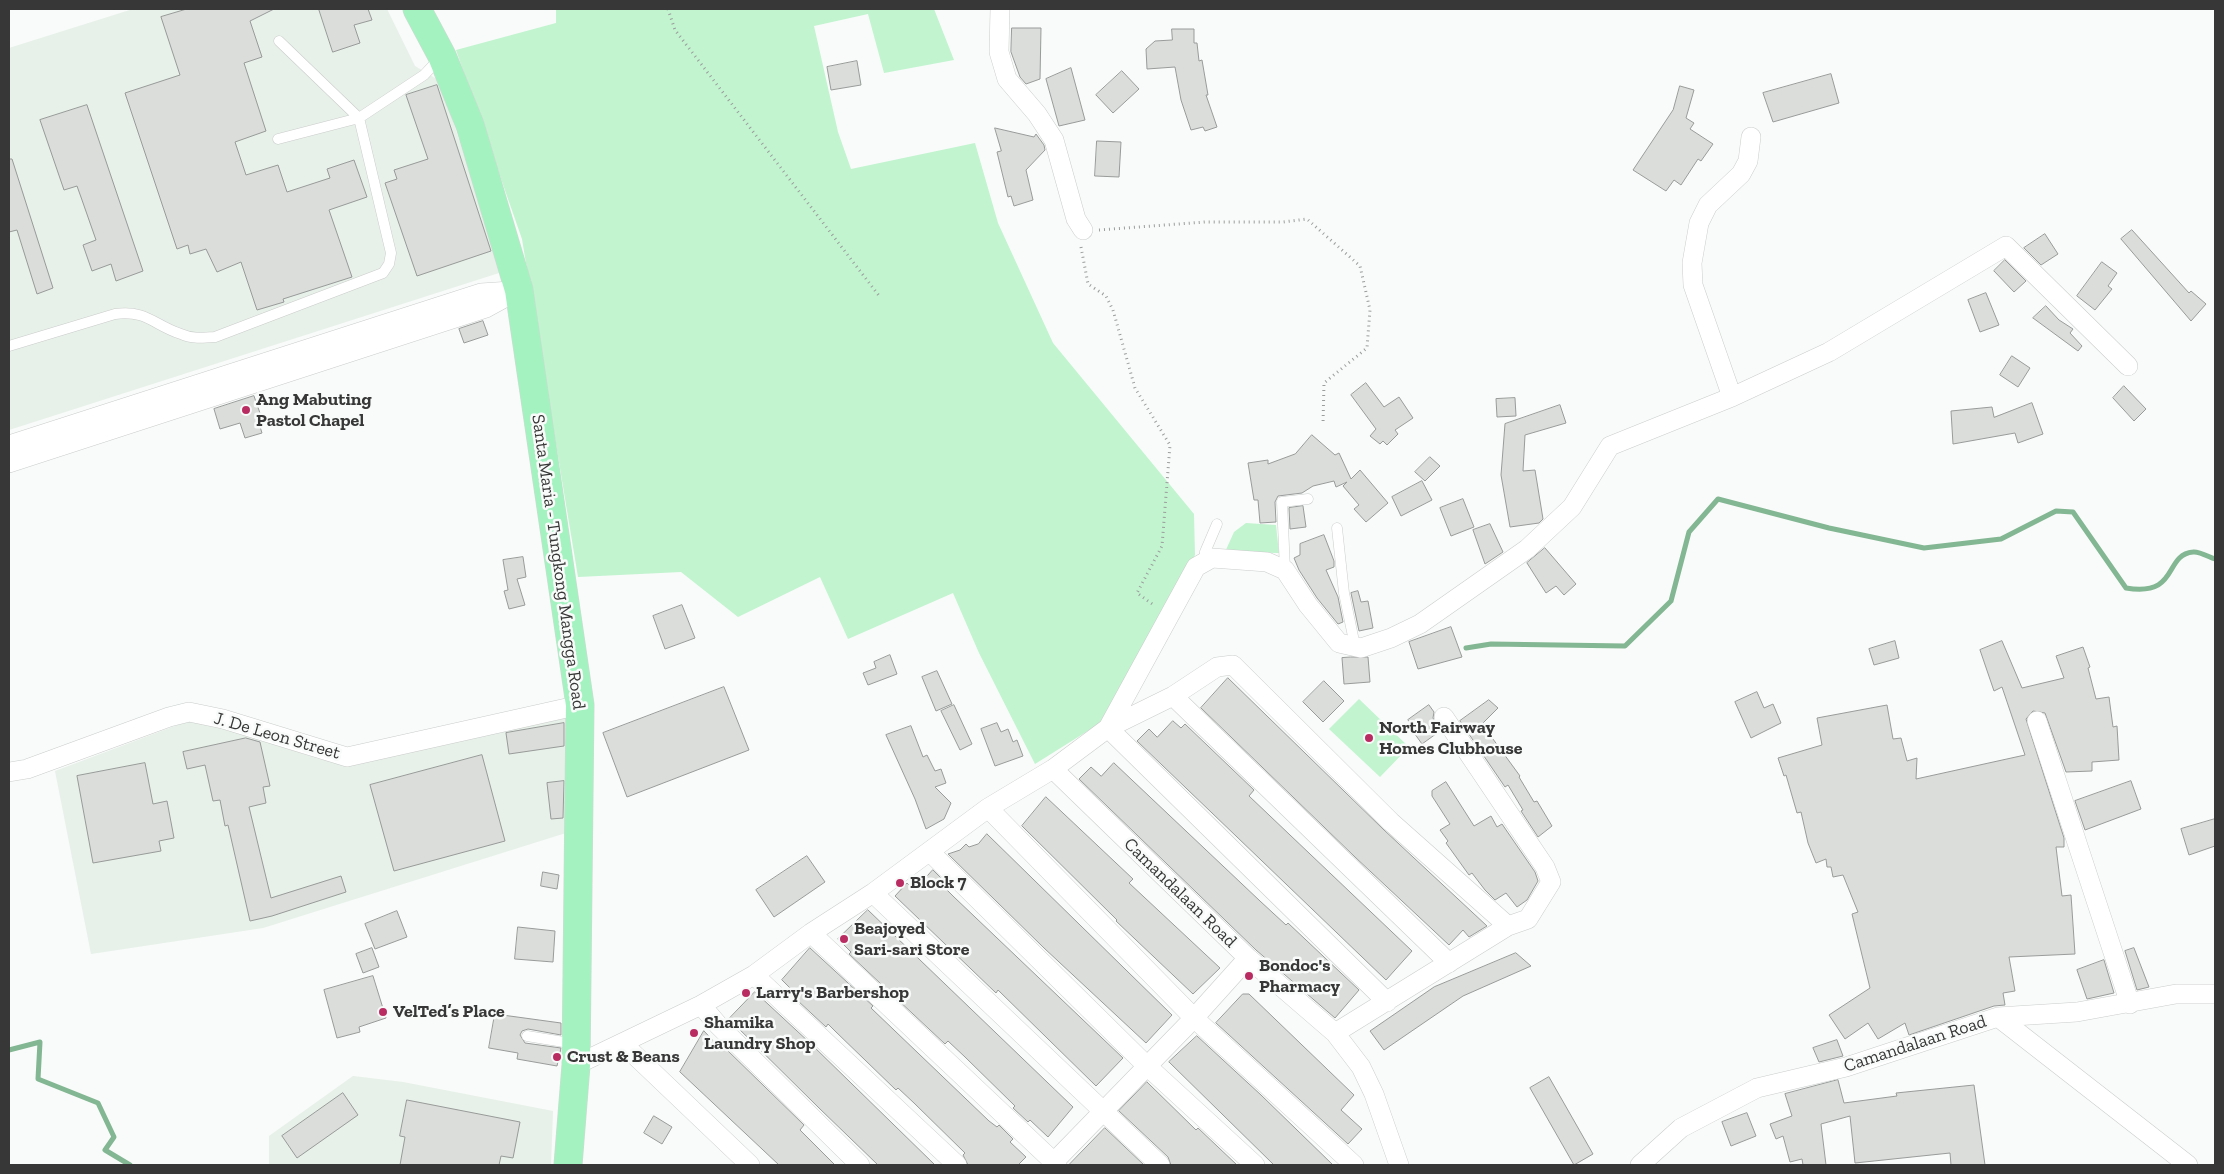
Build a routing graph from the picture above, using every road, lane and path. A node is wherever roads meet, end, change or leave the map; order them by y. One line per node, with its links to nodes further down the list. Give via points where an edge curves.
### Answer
1 (417, 9): 5 (main road, Santa Maria - Tungkong Mangga Road)
2 (668, 9): 11 (path, via 675,30)
3 (1000, 9): 9 (street, via 999,52 1007,79 1054,140 1076,219)
4 (279, 41): 6 (lane)
5 (442, 56): 6 (lane, via 424,76); 10 (main road, Santa Maria - Tungkong Mangga Road, via 470,125)
6 (358, 118): 8 (lane); 12 (lane, via 391,253 383,273 215,337 197,338 180,334 146,316 129,312)
7 (1751, 137): 14 (street, via 1748,161 1741,174 1708,205 1698,223 1692,263 1693,285)
8 (278, 139)
9 (1084, 230): 15 (path, via 1308,218 1360,266 1370,310 1366,348 1324,383); 23 (path, via 1080,239 1088,284 1106,296 1135,388 1170,445 1162,546 1137,593)
10 (519, 290): 16 (street, via 481,294); 17 (street, via 486,308); 26 (main road, Santa Maria - Tungkong Mangga Road)
11 (880, 298)
12 (9, 346)
13 (2128, 366): 14 (street, via 2006,246 1829,352)
14 (1732, 397): 24 (street, via 1610,446 1572,507 1526,549 1420,624 1392,638 1361,648)
15 (1323, 424)
16 (9, 445)
17 (9, 463)
18 (1308, 499): 22 (lane, via 1282,502)
19 (1217, 524): 21 (lane)
20 (1337, 528): 24 (lane, via 1344,593)
21 (1204, 562): 22 (street, via 1212,558 1267,562); 23 (street, via 1196,567)
22 (1285, 570): 24 (street, via 1339,643)
23 (1170, 616): 29 (street)
24 (1355, 646)
25 (1173, 696): 29 (street); 35 (street, via 1216,667 1233,665 1391,822); 38 (street)
26 (580, 705): 31 (street, J. De Leon Street, via 347,757 223,719 189,712 27,769); 49 (main road, Santa Maria - Tungkong Mangga Road)
27 (1444, 717): 35 (street, via 1545,867 1551,882 1528,919)
28 (2037, 720): 42 (street)
29 (1108, 728): 30 (street); 41 (street)
30 (1053, 769): 32 (street); 37 (street, Camandalaan Road)
31 (9, 772)
32 (988, 808): 33 (street); 45 (street)
33 (930, 852): 34 (street); 50 (street)
34 (873, 893): 36 (street); 51 (street)
35 (1508, 926): 38 (street)
36 (811, 933): 39 (street); 52 (street)
37 (1248, 958): 45 (street); 46 (street, Camandalaan Road)
38 (1449, 962): 41 (street)
39 (754, 975): 43 (street); 56 (street)
40 (2215, 994): 42 (street, Camandalaan Road, via 2176,994)
41 (1387, 1002): 46 (street)
42 (2130, 1004): 44 (street, Camandalaan Road, via 2077,1012)
43 (701, 1005): 48 (street); 55 (street)
44 (1998, 1017): 61 (street, Camandalaan Road, via 1846,1068 1757,1088 1681,1128); 62 (street)
45 (1194, 1018): 50 (street); 59 (street)
46 (1335, 1033): 60 (street, Camandalaan Road, via 1374,1094)
47 (527, 1036): 49 (lane)
48 (622, 1043): 49 (street); 54 (street)
49 (577, 1054): 53 (main road, Santa Maria - Tungkong Mangga Road)
50 (1147, 1066): 51 (street); 58 (street)
51 (1103, 1111): 52 (street); 57 (street)
52 (1054, 1164)
53 (568, 1165)
54 (750, 1165)
55 (860, 1165)
56 (957, 1165)
57 (1160, 1165)
58 (1256, 1165)
59 (1354, 1165)
60 (1399, 1165)
61 (1640, 1165)
62 (2188, 1165)

